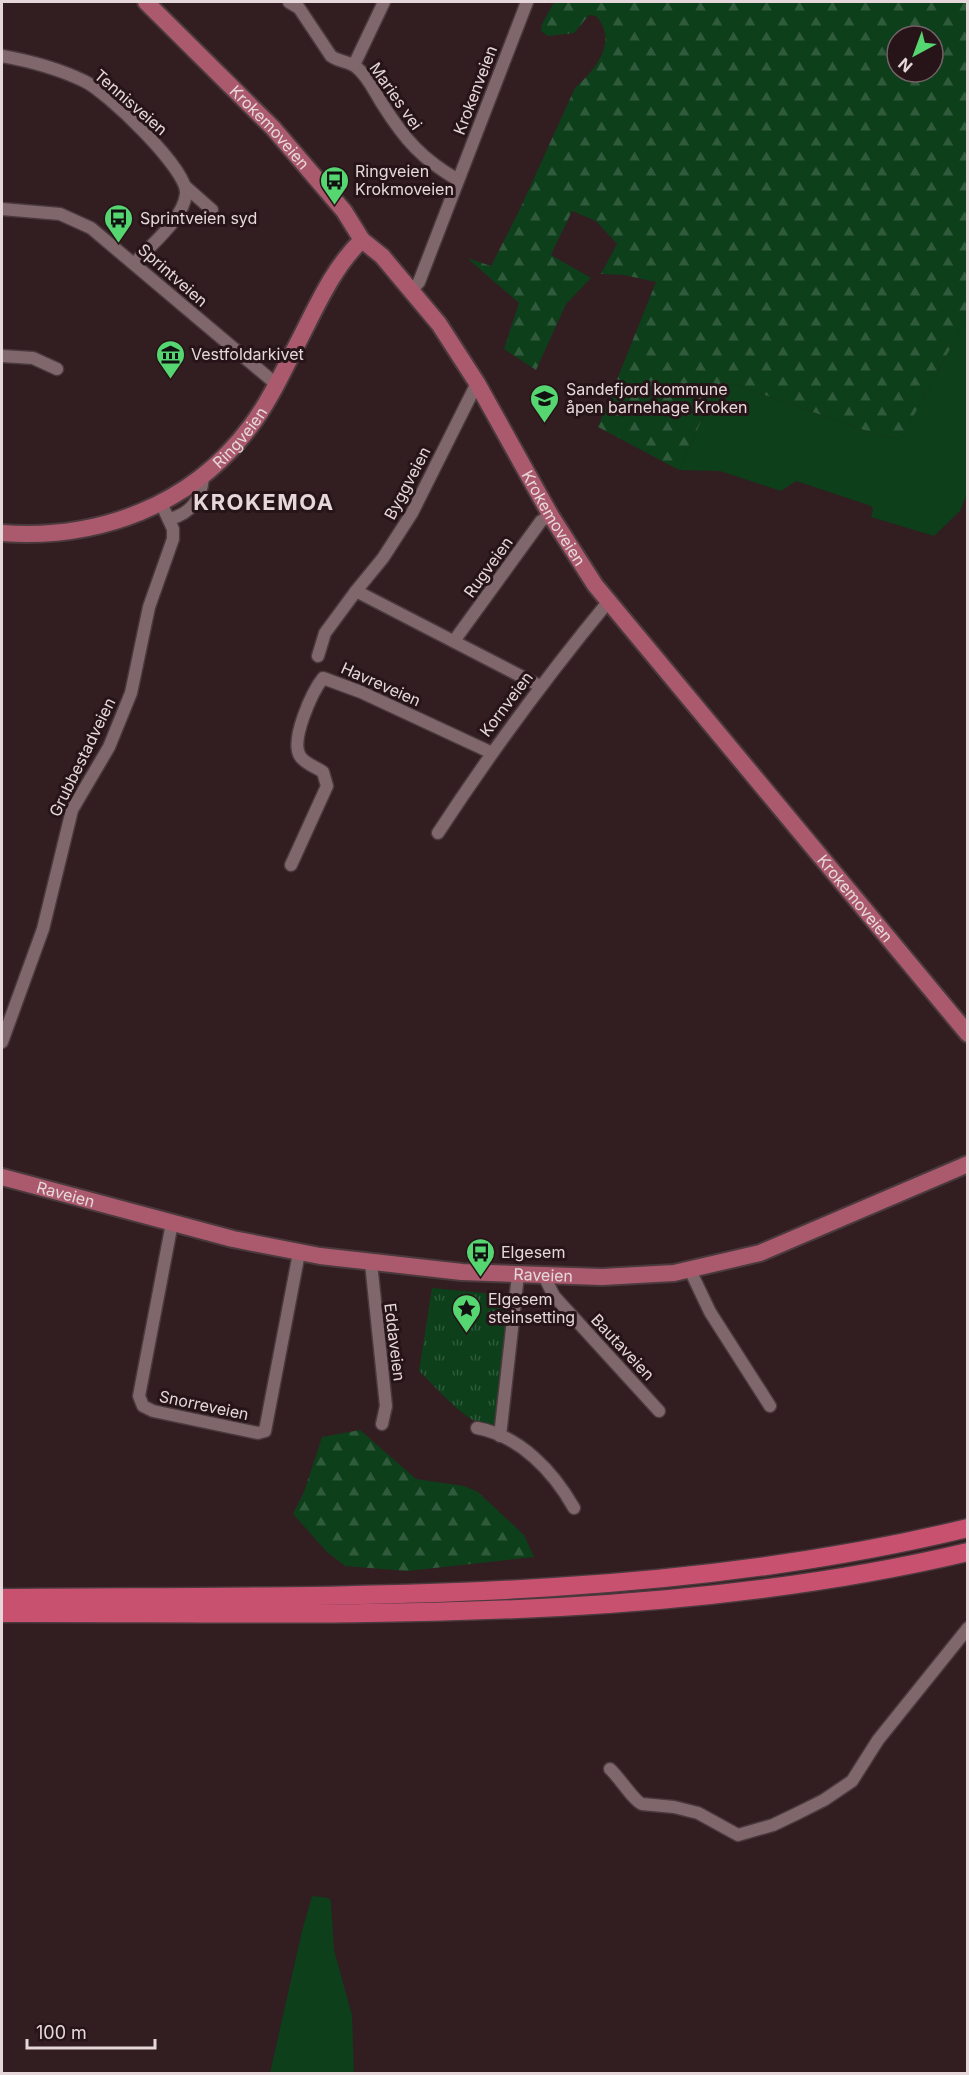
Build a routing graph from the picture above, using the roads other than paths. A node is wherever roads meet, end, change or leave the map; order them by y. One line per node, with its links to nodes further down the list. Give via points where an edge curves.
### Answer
1 (146, 2): 11 (main road, Krokemoveien, via 273,128 344,211)
2 (289, 2): 6 (street, Maries vei, via 299,8 331,56 338,62)
3 (384, 2): 6 (street)
4 (527, 2): 7 (street, Krokenveien)
5 (2, 56): 8 (street, Tennisveien, via 33,61 87,82 166,155)
6 (354, 65): 7 (street, Maries vei, via 414,149)
7 (458, 180): 13 (street, Krokenveien, via 419,282)
8 (186, 187): 10 (street, Tennisveien); 12 (street, via 183,204 174,218)
9 (2, 209): 12 (street, Sprintveien, via 70,218 100,234)
10 (212, 210)
11 (362, 240): 13 (main road, Krokemoveien); 17 (main road, Ringveien, via 336,274)
12 (135, 263): 17 (street, Sprintveien)
13 (412, 290): 16 (main road, Krokemoveien)
14 (2, 356): 15 (street, via 33,358)
15 (57, 369)
16 (477, 383): 20 (main road, Krokemoveien); 23 (street, Byggveien, via 412,513)
17 (276, 384): 18 (main road, Ringveien, via 250,427)
18 (203, 478): 19 (main road, Ringveien); 21 (street, via 200,496 191,509)
19 (161, 503): 21 (street, Grubbestadveien); 22 (main road, Ringveien, via 82,531)
20 (551, 516): 24 (main road, Krokemoveien); 25 (street, Rugveien, via 541,521)
21 (170, 519): 32 (street, Grubbestadveien, via 173,539 148,607 131,693 109,747 72,810 43,929)
22 (2, 533)
23 (356, 591): 25 (street); 26 (street, Byggveien, via 325,633)
24 (608, 602): 27 (street, Kornveien); 31 (main road, Krokemoveien)
25 (454, 641): 27 (street)
26 (318, 656)
27 (540, 686): 28 (street, Kornveien)
28 (490, 752): 29 (street, Kornveien); 30 (street, Havreveien, via 323,678 312,692 296,745 302,759 323,772 327,786)
29 (438, 833)
30 (291, 865)
31 (968, 1034)
32 (2, 1042)
33 (968, 1164): 38 (main road, Raveien, via 781,1246)
34 (2, 1177): 35 (main road, Raveien)
35 (172, 1222): 36 (main road, Raveien); 36 (street, Snorreveien, via 139,1396 143,1406 153,1412 258,1433 265,1431)
36 (299, 1253): 37 (main road, Raveien)
37 (371, 1263): 39 (main road, Raveien); 43 (street, Eddaveien, via 386,1406)
38 (690, 1270): 40 (main road, Raveien, via 621,1277); 41 (street, via 710,1312)
39 (518, 1275): 40 (main road, Raveien); 45 (street)
40 (544, 1276): 42 (street, Bautaveien, via 554,1296)
41 (770, 1406)
42 (659, 1411)
43 (382, 1424)
44 (477, 1428): 45 (street)
45 (500, 1436): 46 (street, via 539,1461)
46 (574, 1508)
47 (968, 1528): 49 (highway, via 809,1560 594,1586 370,1594)
48 (968, 1552): 50 (highway, via 859,1574 639,1602 378,1612)
49 (2, 1598)
50 (2, 1613)
51 (968, 1628): 52 (street, via 878,1740 852,1780 824,1800 773,1825 738,1835 698,1813 642,1804)
52 (610, 1769)

